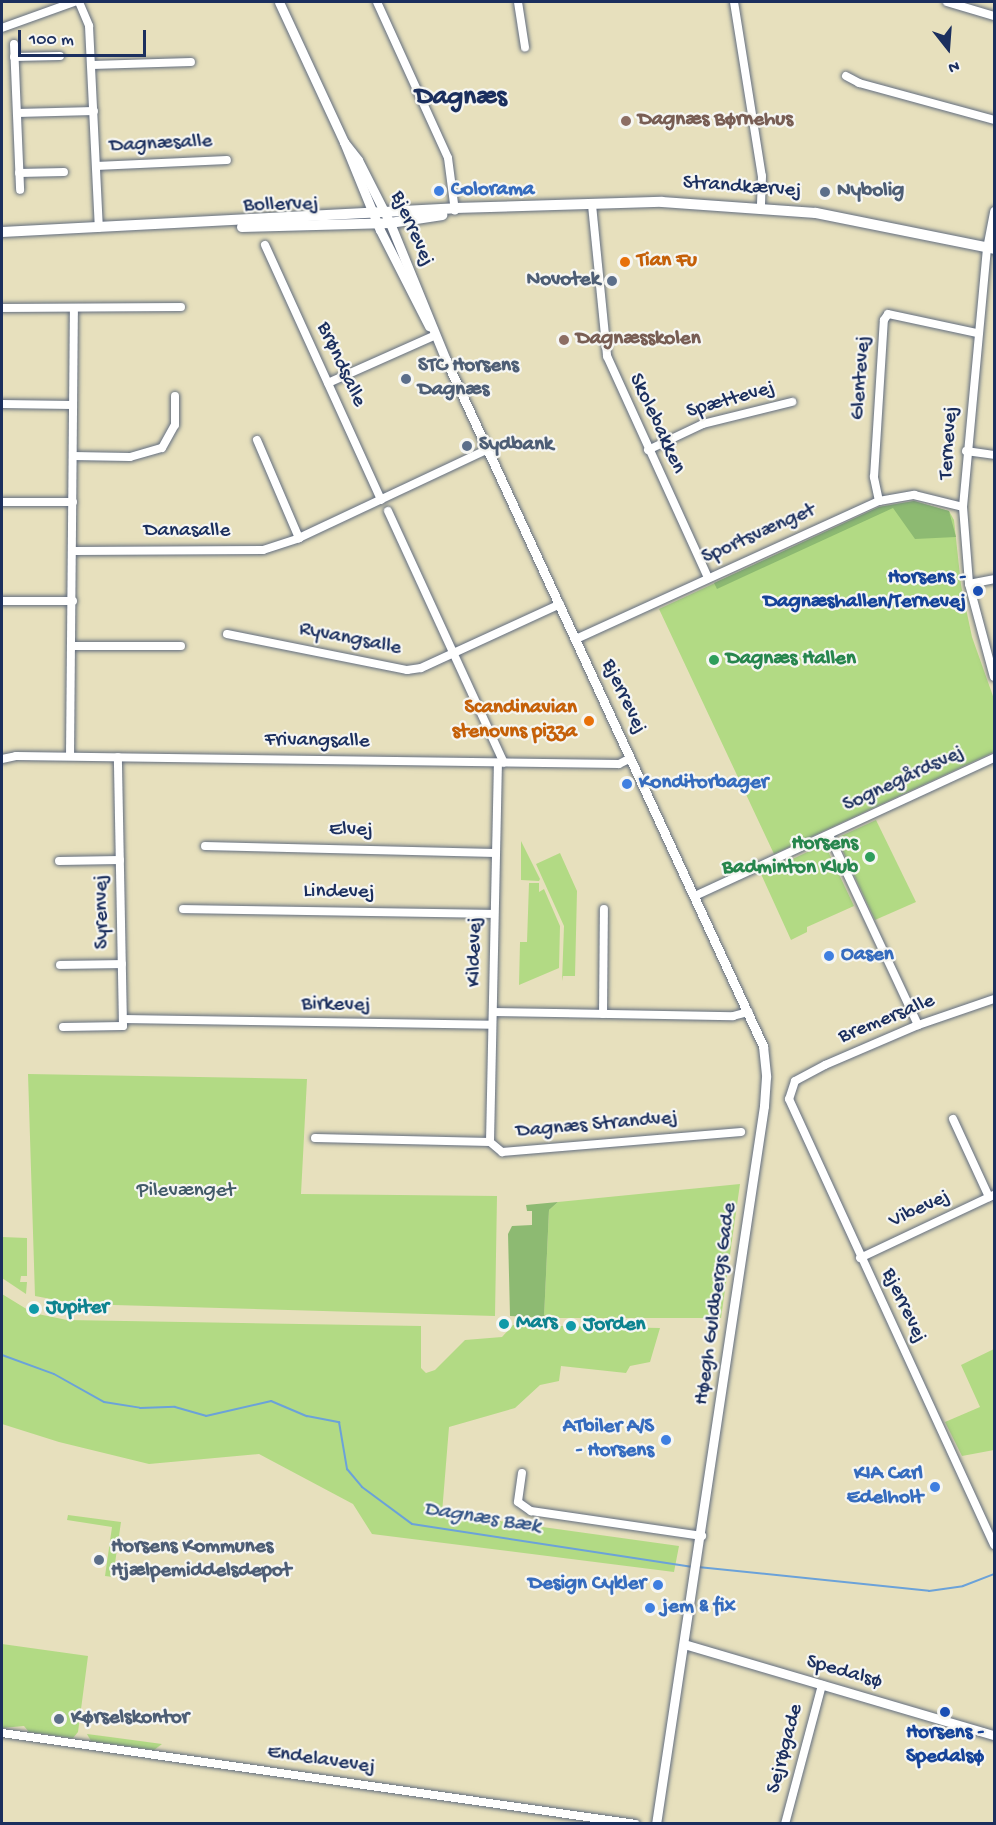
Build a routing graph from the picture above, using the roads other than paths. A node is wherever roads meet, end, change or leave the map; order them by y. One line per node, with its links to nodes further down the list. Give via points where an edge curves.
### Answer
1 (74, 2): 9 (street)
2 (79, 2): 15 (street, Dagnæsalle, via 89,26)
3 (279, 2): 29 (street, Bjerrevej)
4 (378, 2): 27 (street, via 448,158)
5 (518, 2): 11 (street)
6 (734, 2): 26 (street, via 762,176)
7 (947, 2): 8 (street)
8 (994, 16)
9 (2, 28)
10 (14, 44): 13 (street)
11 (525, 47)
12 (60, 56): 13 (street)
13 (14, 57): 18 (street)
14 (191, 62): 15 (street)
15 (92, 65): 17 (street, Dagnæsalle)
16 (846, 76): 19 (street, via 859,83)
17 (94, 111): 18 (street, Dagnæsalle); 21 (street, Dagnæsalle)
18 (16, 113): 23 (street)
19 (994, 120)
20 (227, 160): 21 (street, Dagnæsalle)
21 (96, 166): 31 (street, Dagnæsalle)
22 (64, 172): 23 (street)
23 (19, 173): 24 (street)
24 (20, 190)
25 (592, 205): 26 (main road, Strandkærvej, via 662,202); 27 (main road, Strandkærvej); 47 (street, Skolebakken, via 608,356)
26 (761, 207): 34 (main road, Strandkærvej, via 827,215)
27 (455, 211): 29 (main road, Strandkærvej); 30 (main road, Strandkærvej)
28 (994, 211): 34 (street, Ternevej)
29 (378, 216): 30 (main road, Strandkærvej); 31 (main road, Bollervej); 39 (street, Bjerrevej)
30 (390, 223): 39 (street, Bjerrevej)
31 (99, 228): 32 (main road, Bollervej)
32 (2, 232)
33 (265, 245): 40 (street, Brøndsalle)
34 (991, 249): 38 (street, Ternevej)
35 (181, 307): 37 (street)
36 (2, 308): 37 (street)
37 (74, 308): 44 (street)
38 (977, 333): 48 (street, Ternevej); 52 (street, Glentevej, via 888,314 884,320 874,477)
39 (436, 335): 40 (street); 46 (street, Bjerrevej)
40 (328, 383): 51 (street, Brøndsalle)
41 (175, 396): 50 (street, via 175,425 162,448 130,457)
42 (792, 402): 47 (street, Spættevej, via 703,423)
43 (2, 404): 44 (street)
44 (73, 405): 50 (street)
45 (257, 440): 57 (street)
46 (488, 449): 51 (street, Danasalle); 64 (street, Bjerrevej)
47 (648, 450): 59 (street, Skolebakken)
48 (966, 451): 49 (street); 55 (street, Ternevej)
49 (994, 455)
50 (73, 456): 54 (street)
51 (381, 500): 57 (street, Danasalle)
52 (879, 501): 55 (street, Sportsvænget, via 914,495); 59 (street, Sportsvænget)
53 (2, 502): 54 (street)
54 (73, 502): 58 (street)
55 (963, 507): 61 (street, Ternevej)
56 (388, 511): 69 (street)
57 (299, 537): 58 (street, Danasalle, via 263,550)
58 (73, 551): 63 (street)
59 (708, 578): 66 (street, Sportsvænget)
60 (994, 579): 61 (street)
61 (969, 584): 70 (street, Ternevej)
62 (2, 601): 63 (street)
63 (73, 601): 67 (street)
64 (560, 604): 66 (street, Bjerrevej); 69 (street, Ryvangsalle)
65 (227, 634): 69 (street, Ryvangsalle, via 407,670)
66 (576, 639): 73 (street, Bjerrevej)
67 (72, 646): 68 (street); 71 (street)
68 (181, 646)
69 (454, 654): 76 (street)
70 (994, 677)
71 (70, 756): 72 (street, Frivangsalle); 75 (street, Frivangsalle)
72 (117, 757): 76 (street, Frivangsalle); 80 (street, Syrenvej)
73 (631, 758): 76 (street, Frivangsalle, via 619,764); 82 (street, Bjerrevej)
74 (994, 758): 77 (street, Sognegårdsvej)
75 (2, 759)
76 (501, 763): 79 (street, Kildevej)
77 (829, 835): 82 (street, Sognegårdsvej); 93 (street, Sognegårdsvej)
78 (205, 846): 79 (street, Elvej)
79 (495, 853): 85 (street, Kildevej)
80 (120, 860): 81 (street, Syrenvej); 86 (street, Syrenvej)
81 (59, 861)
82 (695, 896): 90 (street, Bjerrevej)
83 (183, 909): 85 (street, Lindevej)
84 (604, 909): 91 (street)
85 (494, 914): 89 (street, Kildevej)
86 (122, 964): 87 (street, Syrenvej); 92 (street, Syrenvej)
87 (60, 965)
88 (994, 999): 93 (street, Bremersalle)
89 (493, 1012): 91 (street); 94 (street, Kildevej)
90 (748, 1012): 91 (street, via 733,1016); 96 (street, Bjerrevej, via 763,1046)
91 (603, 1014)
92 (123, 1019): 94 (street, Birkevej); 95 (street, via 123,1026)
93 (918, 1025): 97 (street, Bremersalle)
94 (492, 1026): 101 (street, Kildevej)
95 (63, 1027)
96 (766, 1077): 105 (street, Høegh Guldbergs Gade)
97 (795, 1081): 103 (street, Bjerrevej, via 789,1099 791,1109)
98 (952, 1119): 102 (street)
99 (741, 1132): 101 (street, Dagnæs Strandvej, via 502,1152)
100 (315, 1138): 101 (street, Dagnæs Strandvej)
101 (490, 1142)
102 (992, 1196): 103 (street, Vibevej)
103 (860, 1257): 106 (street, Bjerrevej)
104 (522, 1473): 105 (street, via 518,1502 531,1511)
105 (702, 1536): 107 (street, Høegh Guldbergs Gade)
106 (994, 1545)
107 (684, 1644): 108 (street, Spedalsø); 112 (street, Høegh Guldbergs Gade)
108 (822, 1685): 110 (street, Spedalsø); 113 (street, Sejrøgade)
109 (2, 1733): 111 (street, Endelavevej)
110 (994, 1735)
111 (636, 1824)
112 (656, 1824)
113 (785, 1824)

